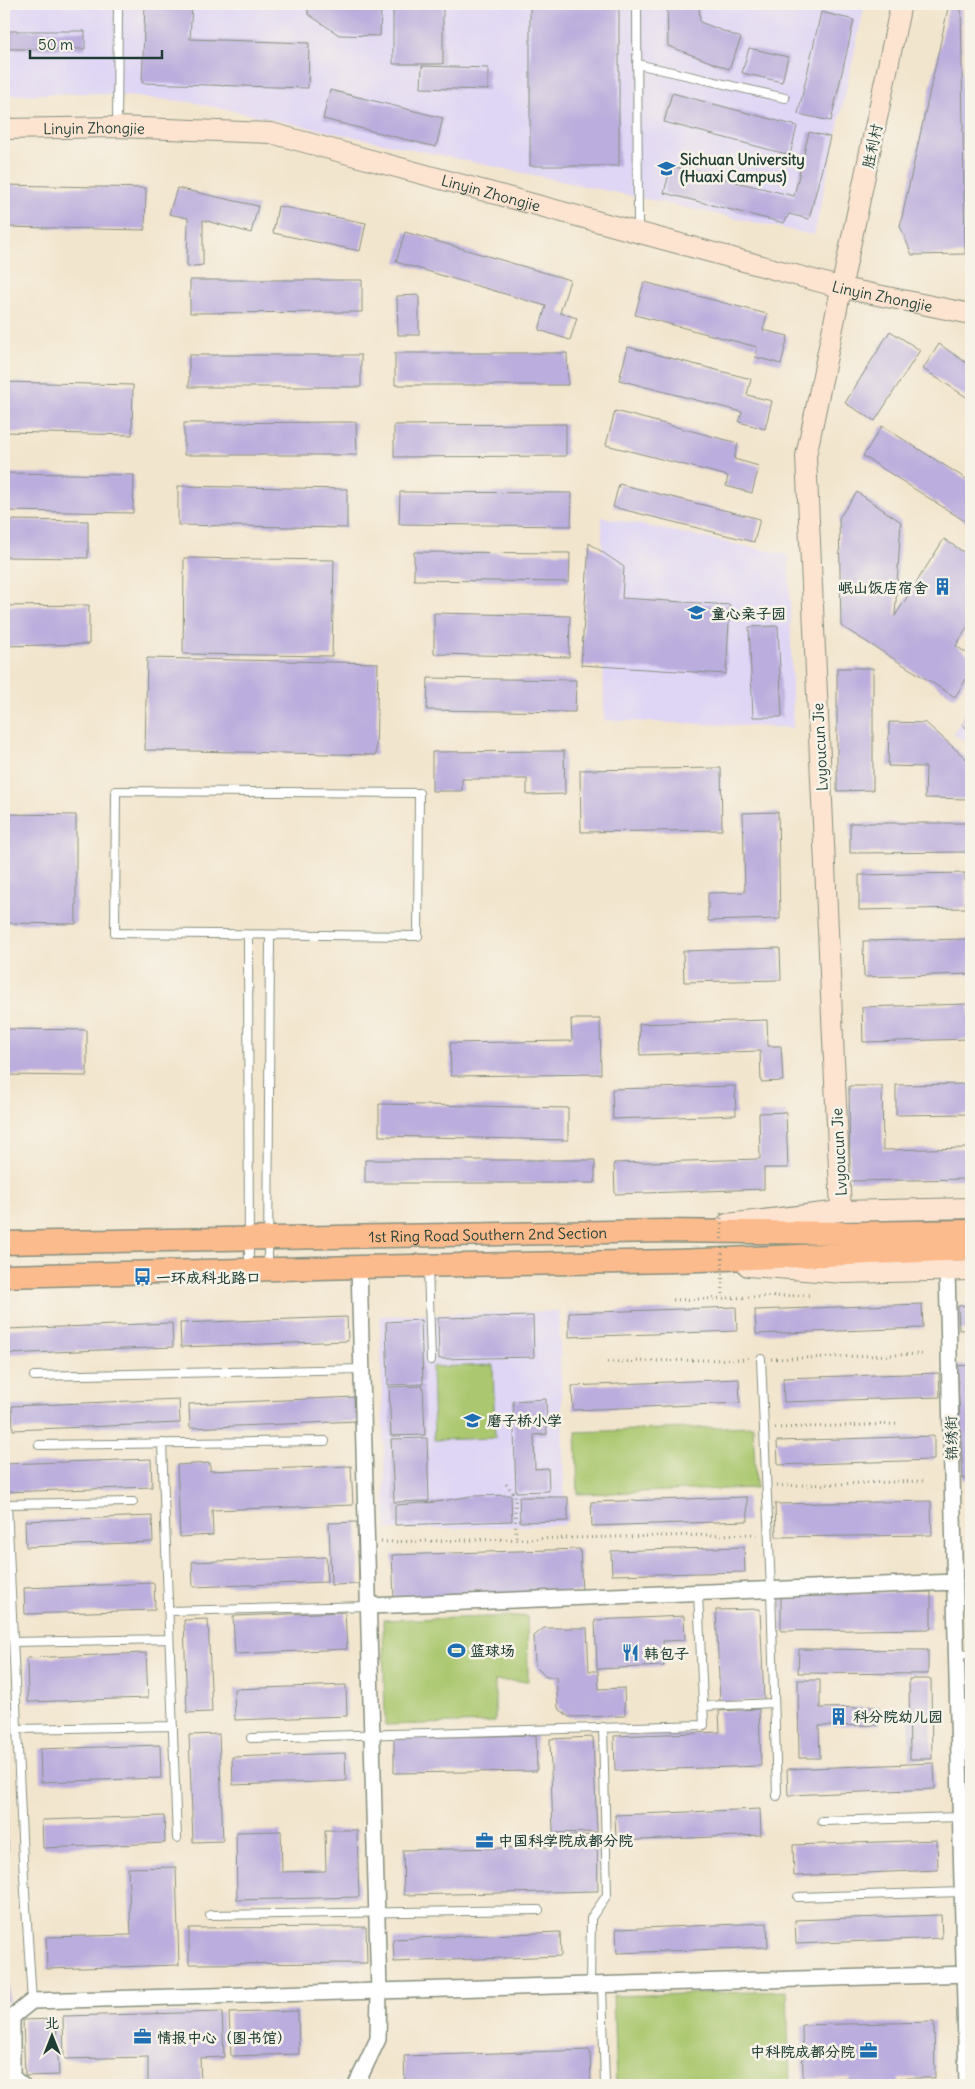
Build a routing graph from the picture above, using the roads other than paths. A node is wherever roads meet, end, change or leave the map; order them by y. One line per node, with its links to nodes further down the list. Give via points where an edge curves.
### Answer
1 (118, 4): 6 (lane)
2 (637, 4): 4 (lane)
3 (901, 4): 9 (street, 胜利村)
4 (637, 64): 5 (lane); 8 (lane)
5 (785, 98)
6 (117, 127): 7 (street, Linyin Zhongjie); 8 (street, Linyin Zhongjie, via 271,133)
7 (4, 129)
8 (638, 232): 9 (street, Linyin Zhongjie)
9 (843, 288): 10 (street, Linyin Zhongjie); 14 (street, Lvyoucun Jie, via 806,456)
10 (971, 314)
11 (248, 934): 12 (lane); 12 (lane, via 115,933 116,791 419,793 418,936); 17 (lane)
12 (270, 934): 17 (lane)
13 (971, 1208): 14 (street, 1st Ring Road Southern 2nd Section)
14 (842, 1211): 15 (street, 1st Ring Road Southern 2nd Section)
15 (664, 1231): 16 (main road); 17 (main road, 1st Ring Road Southern 2nd Section)
16 (971, 1232)
17 (259, 1238): 18 (main road, 1st Ring Road Southern 2nd Section); 23 (lane); 23 (lane)
18 (4, 1243)
19 (971, 1249): 20 (main road)
20 (676, 1261): 21 (main road, 1st Ring Road Southern 2nd Section); 24 (street, 1st Ring Road Southern 2nd Section, via 844,1273)
21 (428, 1265): 22 (main road, 1st Ring Road Southern 2nd Section); 28 (lane)
22 (360, 1267): 23 (main road, 1st Ring Road Southern 2nd Section); 29 (street)
23 (259, 1269): 26 (main road, 1st Ring Road Southern 2nd Section)
24 (947, 1270): 25 (street, 1st Ring Road Southern 2nd Section); 36 (street, 锦绣街)
25 (971, 1270)
26 (4, 1276)
27 (761, 1359): 37 (lane)
28 (431, 1360)
29 (362, 1369): 30 (lane); 39 (street)
30 (34, 1376)
31 (325, 1441): 32 (lane)
32 (162, 1443): 33 (lane); 40 (lane)
33 (39, 1445)
34 (133, 1502): 35 (lane)
35 (6, 1504): 42 (lane)
36 (954, 1582): 37 (street); 43 (street, 锦绣街)
37 (771, 1590): 38 (street); 44 (lane)
38 (698, 1593): 39 (street); 45 (lane)
39 (369, 1606): 40 (lane); 49 (street)
40 (168, 1611): 41 (lane)
41 (169, 1639): 42 (lane); 46 (lane)
42 (13, 1642): 48 (lane)
43 (964, 1655): 52 (street, 锦绣街)
44 (774, 1703): 45 (lane); 51 (lane)
45 (704, 1706): 47 (lane, via 704,1725)
46 (174, 1726): 48 (lane); 54 (lane)
47 (603, 1727): 49 (lane); 61 (lane, via 608,1895 591,1918)
48 (17, 1729): 63 (lane)
49 (373, 1735): 50 (lane); 58 (street)
50 (252, 1738)
51 (777, 1796)
52 (960, 1817): 53 (lane); 55 (street, 锦绣街)
53 (822, 1820)
54 (177, 1838)
55 (962, 1892): 56 (lane); 60 (street, 锦绣街)
56 (798, 1898)
57 (539, 1910): 58 (lane)
58 (377, 1914): 59 (lane); 62 (street)
59 (210, 1915)
60 (968, 1974): 61 (street); 64 (street, 锦绣街)
61 (596, 1986): 62 (street); 67 (lane)
62 (378, 1992): 63 (street); 66 (street, via 378,2039)
63 (32, 2001): 65 (street, via 12,2017 12,2077)
64 (969, 2078)
65 (22, 2085)
66 (356, 2085)
67 (605, 2085)

